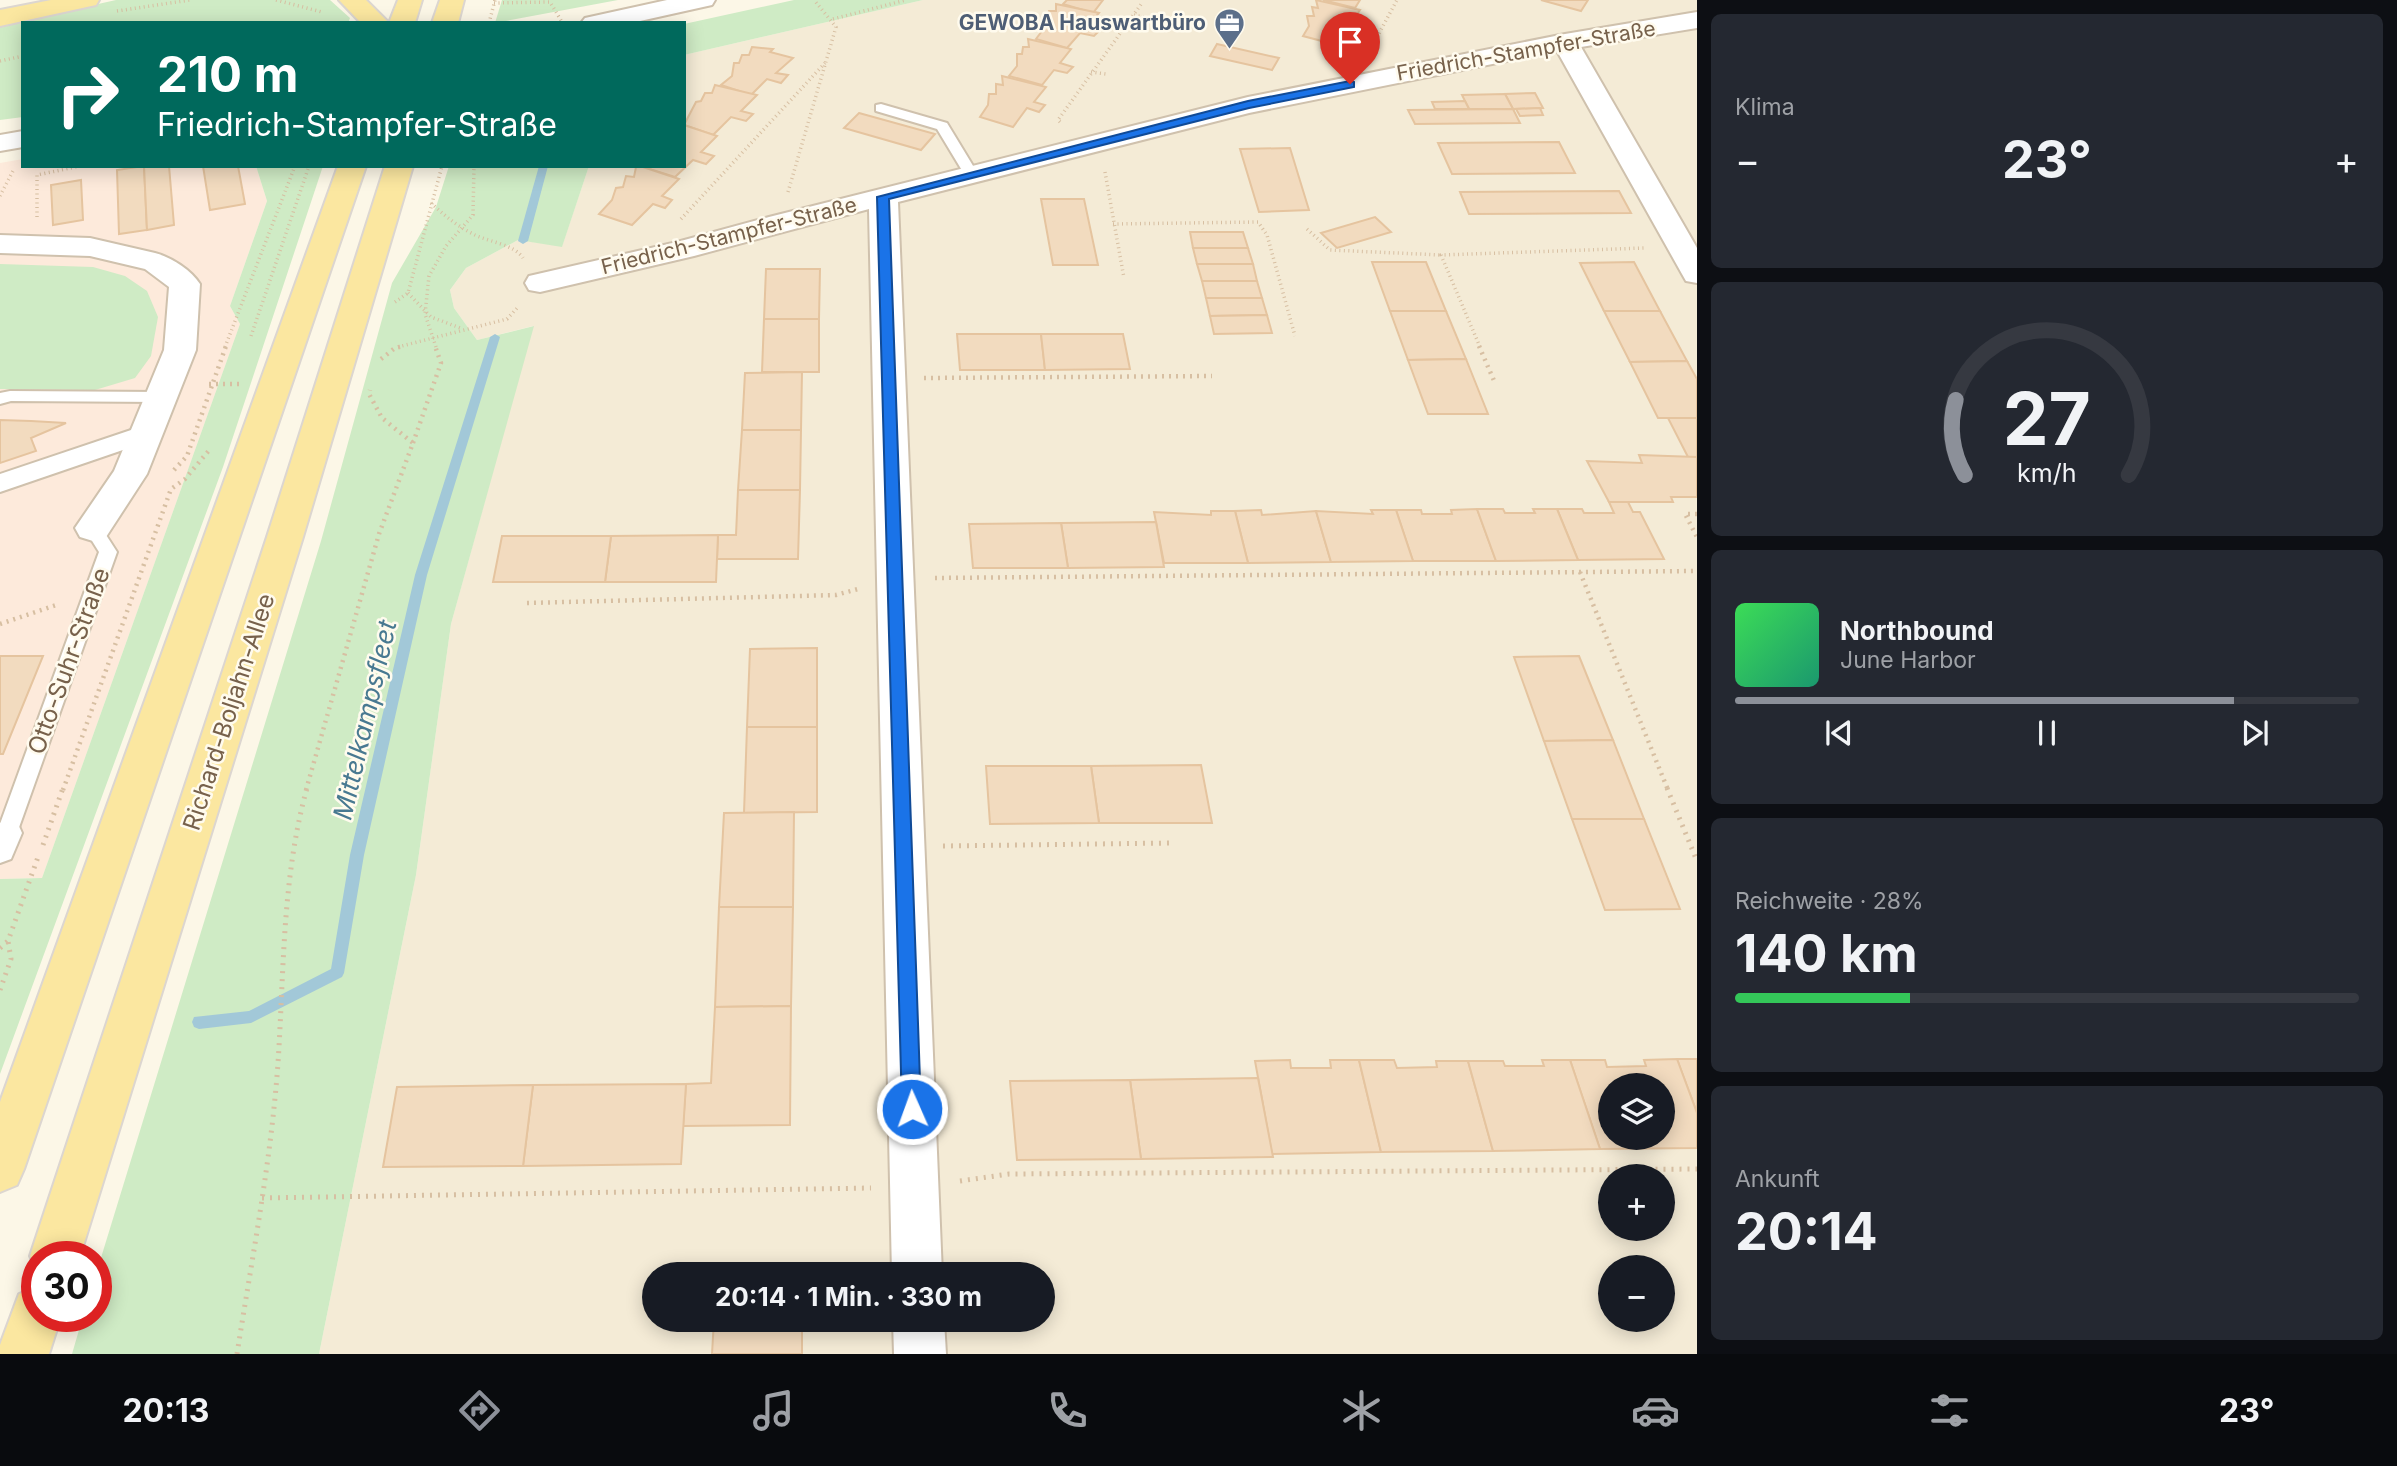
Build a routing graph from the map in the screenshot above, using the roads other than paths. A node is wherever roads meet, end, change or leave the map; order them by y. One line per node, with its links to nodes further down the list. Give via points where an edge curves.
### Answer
1 (87, 0): 6 (main road)
2 (351, 0): 8 (main road)
3 (410, 0): 9 (main road)
4 (452, 0): 10 (main road)
5 (703, 0): 11 (street)
6 (0, 18)
7 (1697, 20): 12 (street, Friedrich-Stampfer-Straße)
8 (374, 21)
9 (403, 21)
10 (446, 21)
11 (603, 21)
12 (1565, 42): 18 (street, Friedrich-Stampfer-Straße, via 1248,105); 21 (street)
13 (881, 108): 18 (lane, via 942,126)
14 (21, 139): 15 (street)
15 (0, 143)
16 (351, 168): 29 (main road)
17 (398, 168): 30 (main road, Richard-Boljahn-Allee)
18 (971, 174): 19 (street, Friedrich-Stampfer-Straße)
19 (883, 197): 22 (street, Friedrich-Stampfer-Straße); 31 (street)
20 (0, 244): 23 (street, Otto-Suhr-Straße, via 90,247 155,262 185,284 180,350)
21 (1697, 274)
22 (540, 283)
23 (160, 397): 24 (lane); 25 (street, Otto-Suhr-Straße)
24 (0, 399)
25 (146, 433): 26 (street); 27 (street, Otto-Suhr-Straße, via 130,474)
26 (0, 483)
27 (93, 528): 28 (lane, Otto-Suhr-Straße, via 108,552)
28 (3, 842)
29 (0, 1169)
30 (59, 1241)
31 (917, 1262)
32 (30, 1332): 34 (main road)
33 (919, 1332): 35 (street)
34 (23, 1354)
35 (920, 1354)

